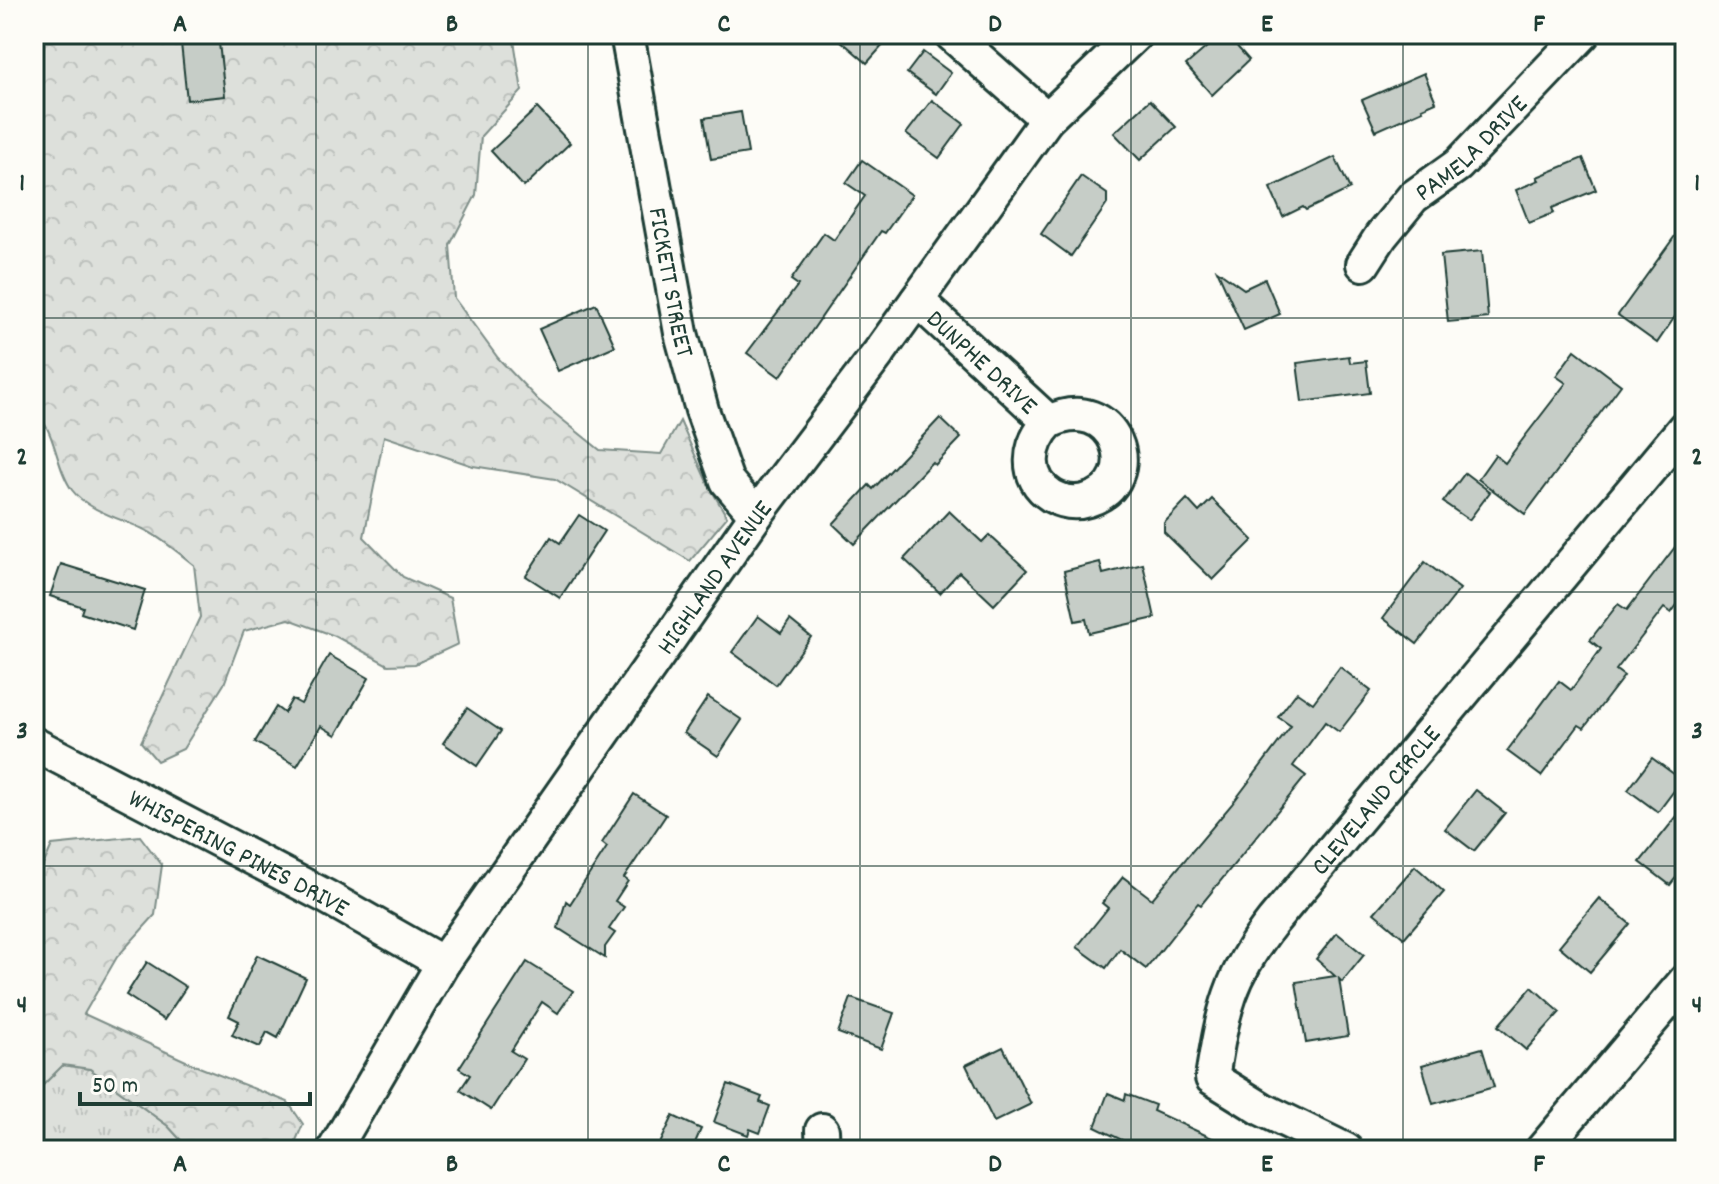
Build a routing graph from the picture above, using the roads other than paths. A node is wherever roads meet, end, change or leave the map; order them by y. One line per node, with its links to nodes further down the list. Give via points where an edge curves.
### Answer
1 (627, 34): 10 (street, FICKETT STREET, via 693,379 727,481)
2 (951, 34): 5 (street)
3 (1136, 34): 5 (street, HIGHLAND AVENUE)
4 (1583, 34): 6 (street, PAMELA DRIVE, via 1458,165 1413,197)
5 (1047, 119): 7 (street, HIGHLAND AVENUE)
6 (1363, 264)
7 (917, 300): 8 (street, DUNPHE DRIVE); 10 (street, HIGHLAND AVENUE)
8 (1049, 422)
9 (1685, 427): 15 (street, CLEVELAND CIRCLE, via 1273,921 1235,979 1223,1011 1212,1078)
10 (756, 515): 12 (street, HIGHLAND AVENUE)
11 (34, 744): 12 (street, WHISPERING PINES DRIVE)
12 (443, 963): 14 (street, HIGHLAND AVENUE)
13 (1685, 981): 16 (street)
14 (334, 1150)
15 (1346, 1150)
16 (1542, 1150)

